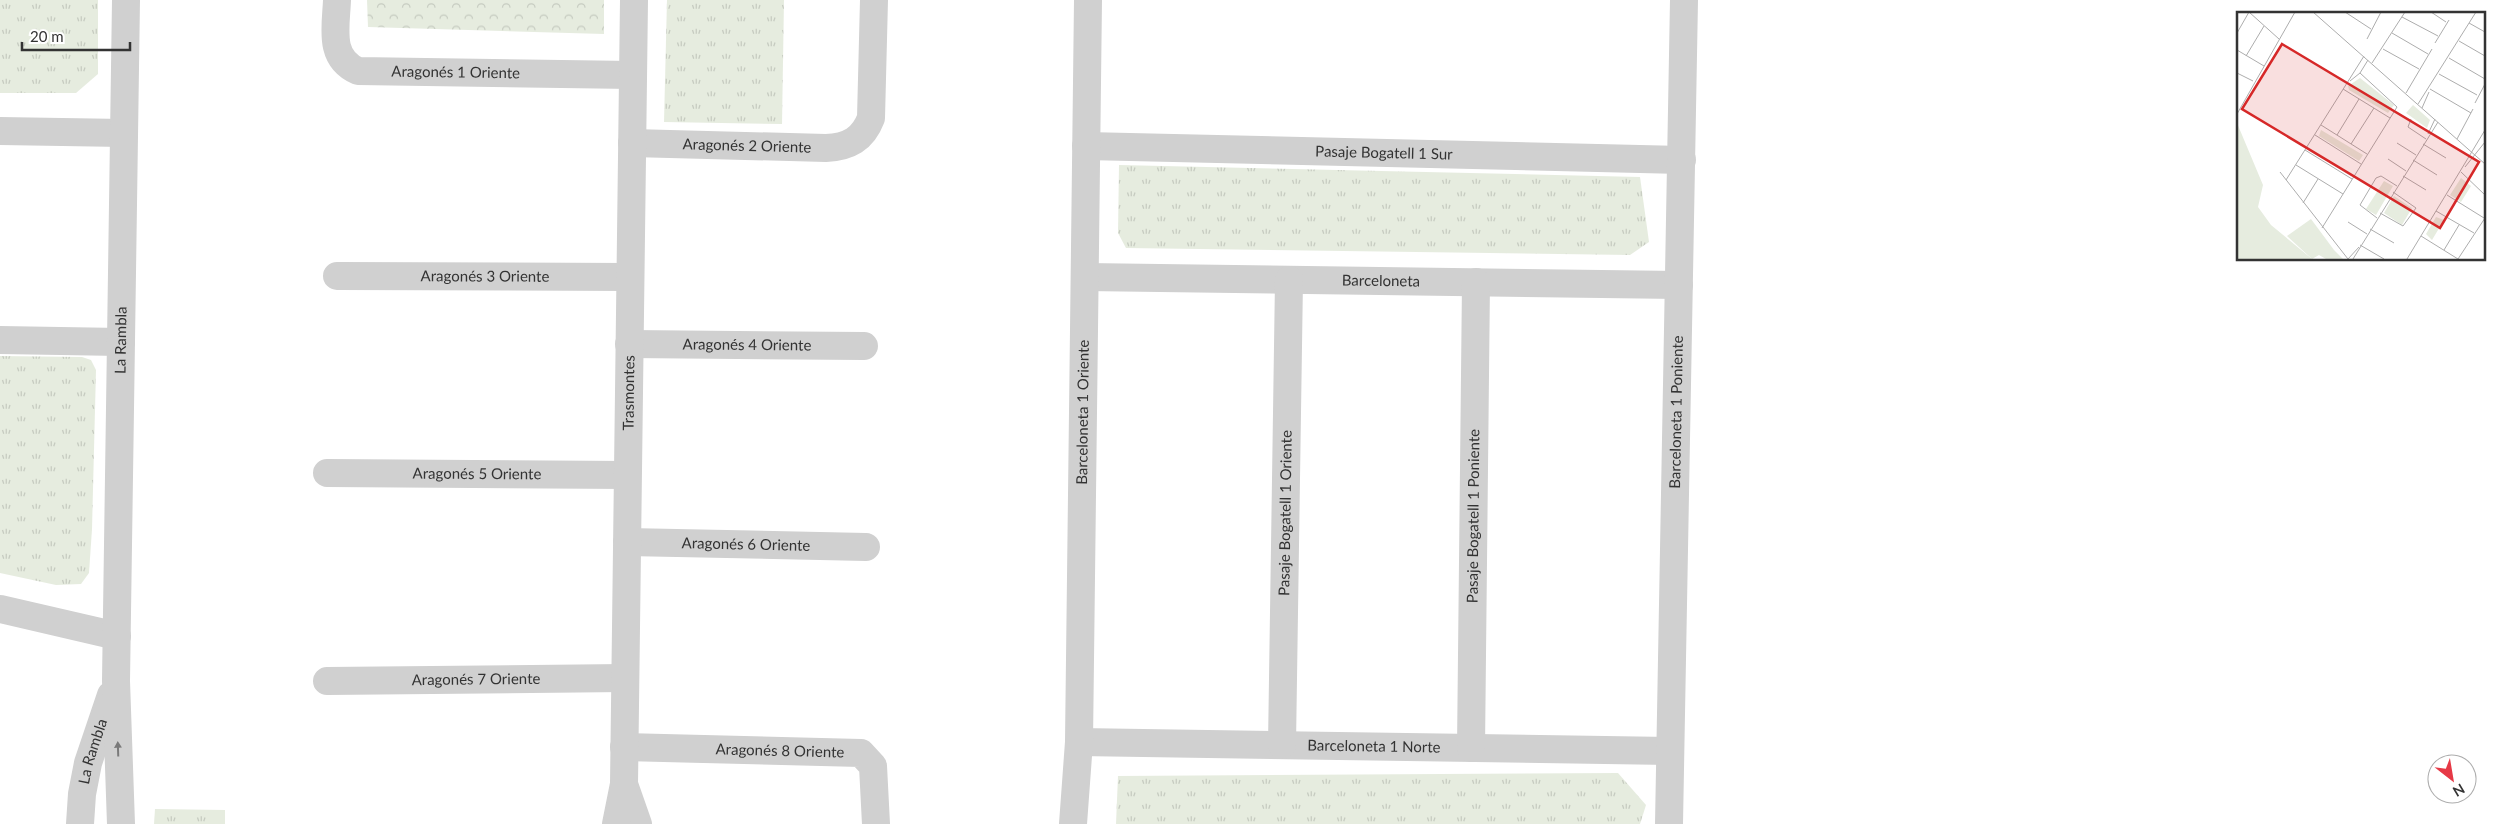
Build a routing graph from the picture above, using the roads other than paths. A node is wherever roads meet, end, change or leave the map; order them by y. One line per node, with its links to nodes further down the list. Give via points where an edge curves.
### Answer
1 (126, 0): 9 (street, La Rambla)
2 (337, 0): 7 (street, Aragonés 1 Oriente, via 335,45 349,68 358,71)
3 (634, 0): 7 (street, Trasmontes)
4 (874, 0): 10 (street, Aragonés 2 Oriente, via 872,106 867,129 850,144 838,147)
5 (1088, 0): 11 (street, Barceloneta 1 Oriente)
6 (1684, 0): 12 (street, Barceloneta 1 Poniente)
7 (633, 75): 10 (street, Trasmontes)
8 (0, 131): 9 (street)
9 (124, 133): 20 (street, La Rambla)
10 (632, 143): 14 (street, Trasmontes)
11 (1086, 146): 12 (street, Pasaje Bogatell 1 Sur); 15 (street, Barceloneta 1 Oriente)
12 (1682, 160): 18 (street, Barceloneta 1 Poniente)
13 (338, 276): 14 (street, Aragonés 3 Oriente)
14 (630, 277): 21 (street, Trasmontes)
15 (1085, 277): 16 (street, Barceloneta); 32 (street, Barceloneta 1 Oriente)
16 (1289, 280): 17 (street, Barceloneta); 33 (street, Pasaje Bogatell 1 Oriente)
17 (1476, 282): 18 (street, Barceloneta); 35 (street, Pasaje Bogatell 1 Poniente)
18 (1679, 285): 36 (street, Barceloneta 1 Poniente)
19 (0, 340): 20 (street)
20 (121, 342): 28 (street, La Rambla)
21 (629, 344): 22 (street, Aragonés 4 Oriente); 24 (street, Trasmontes)
22 (864, 346)
23 (327, 474): 24 (street, Aragonés 5 Oriente)
24 (628, 475): 25 (street, Trasmontes)
25 (627, 542): 26 (street, Aragonés 6 Oriente); 29 (street, Trasmontes)
26 (866, 547)
27 (0, 609): 28 (street)
28 (117, 636): 30 (street, La Rambla)
29 (625, 678): 31 (street, Aragonés 7 Oriente); 34 (street, Trasmontes)
30 (116, 681): 38 (street, La Rambla, via 88,763); 39 (street, La Rambla, one-way to 30)
31 (327, 681)
32 (1078, 742): 33 (street, Barceloneta 1 Norte); 43 (street, Barceloneta 1 Oriente)
33 (1282, 745): 35 (street, Barceloneta 1 Norte)
34 (624, 747): 37 (street, Trasmontes); 42 (street, Aragonés 8 Oriente, via 862,753 873,766)
35 (1470, 748): 36 (street, Barceloneta 1 Norte)
36 (1670, 751): 44 (street, Barceloneta 1 Poniente)
37 (624, 784): 40 (street, Trasmontes); 41 (street, Trasmontes)
38 (80, 824)
39 (121, 824)
40 (616, 824)
41 (638, 824)
42 (876, 824)
43 (1073, 824)
44 (1669, 824)

